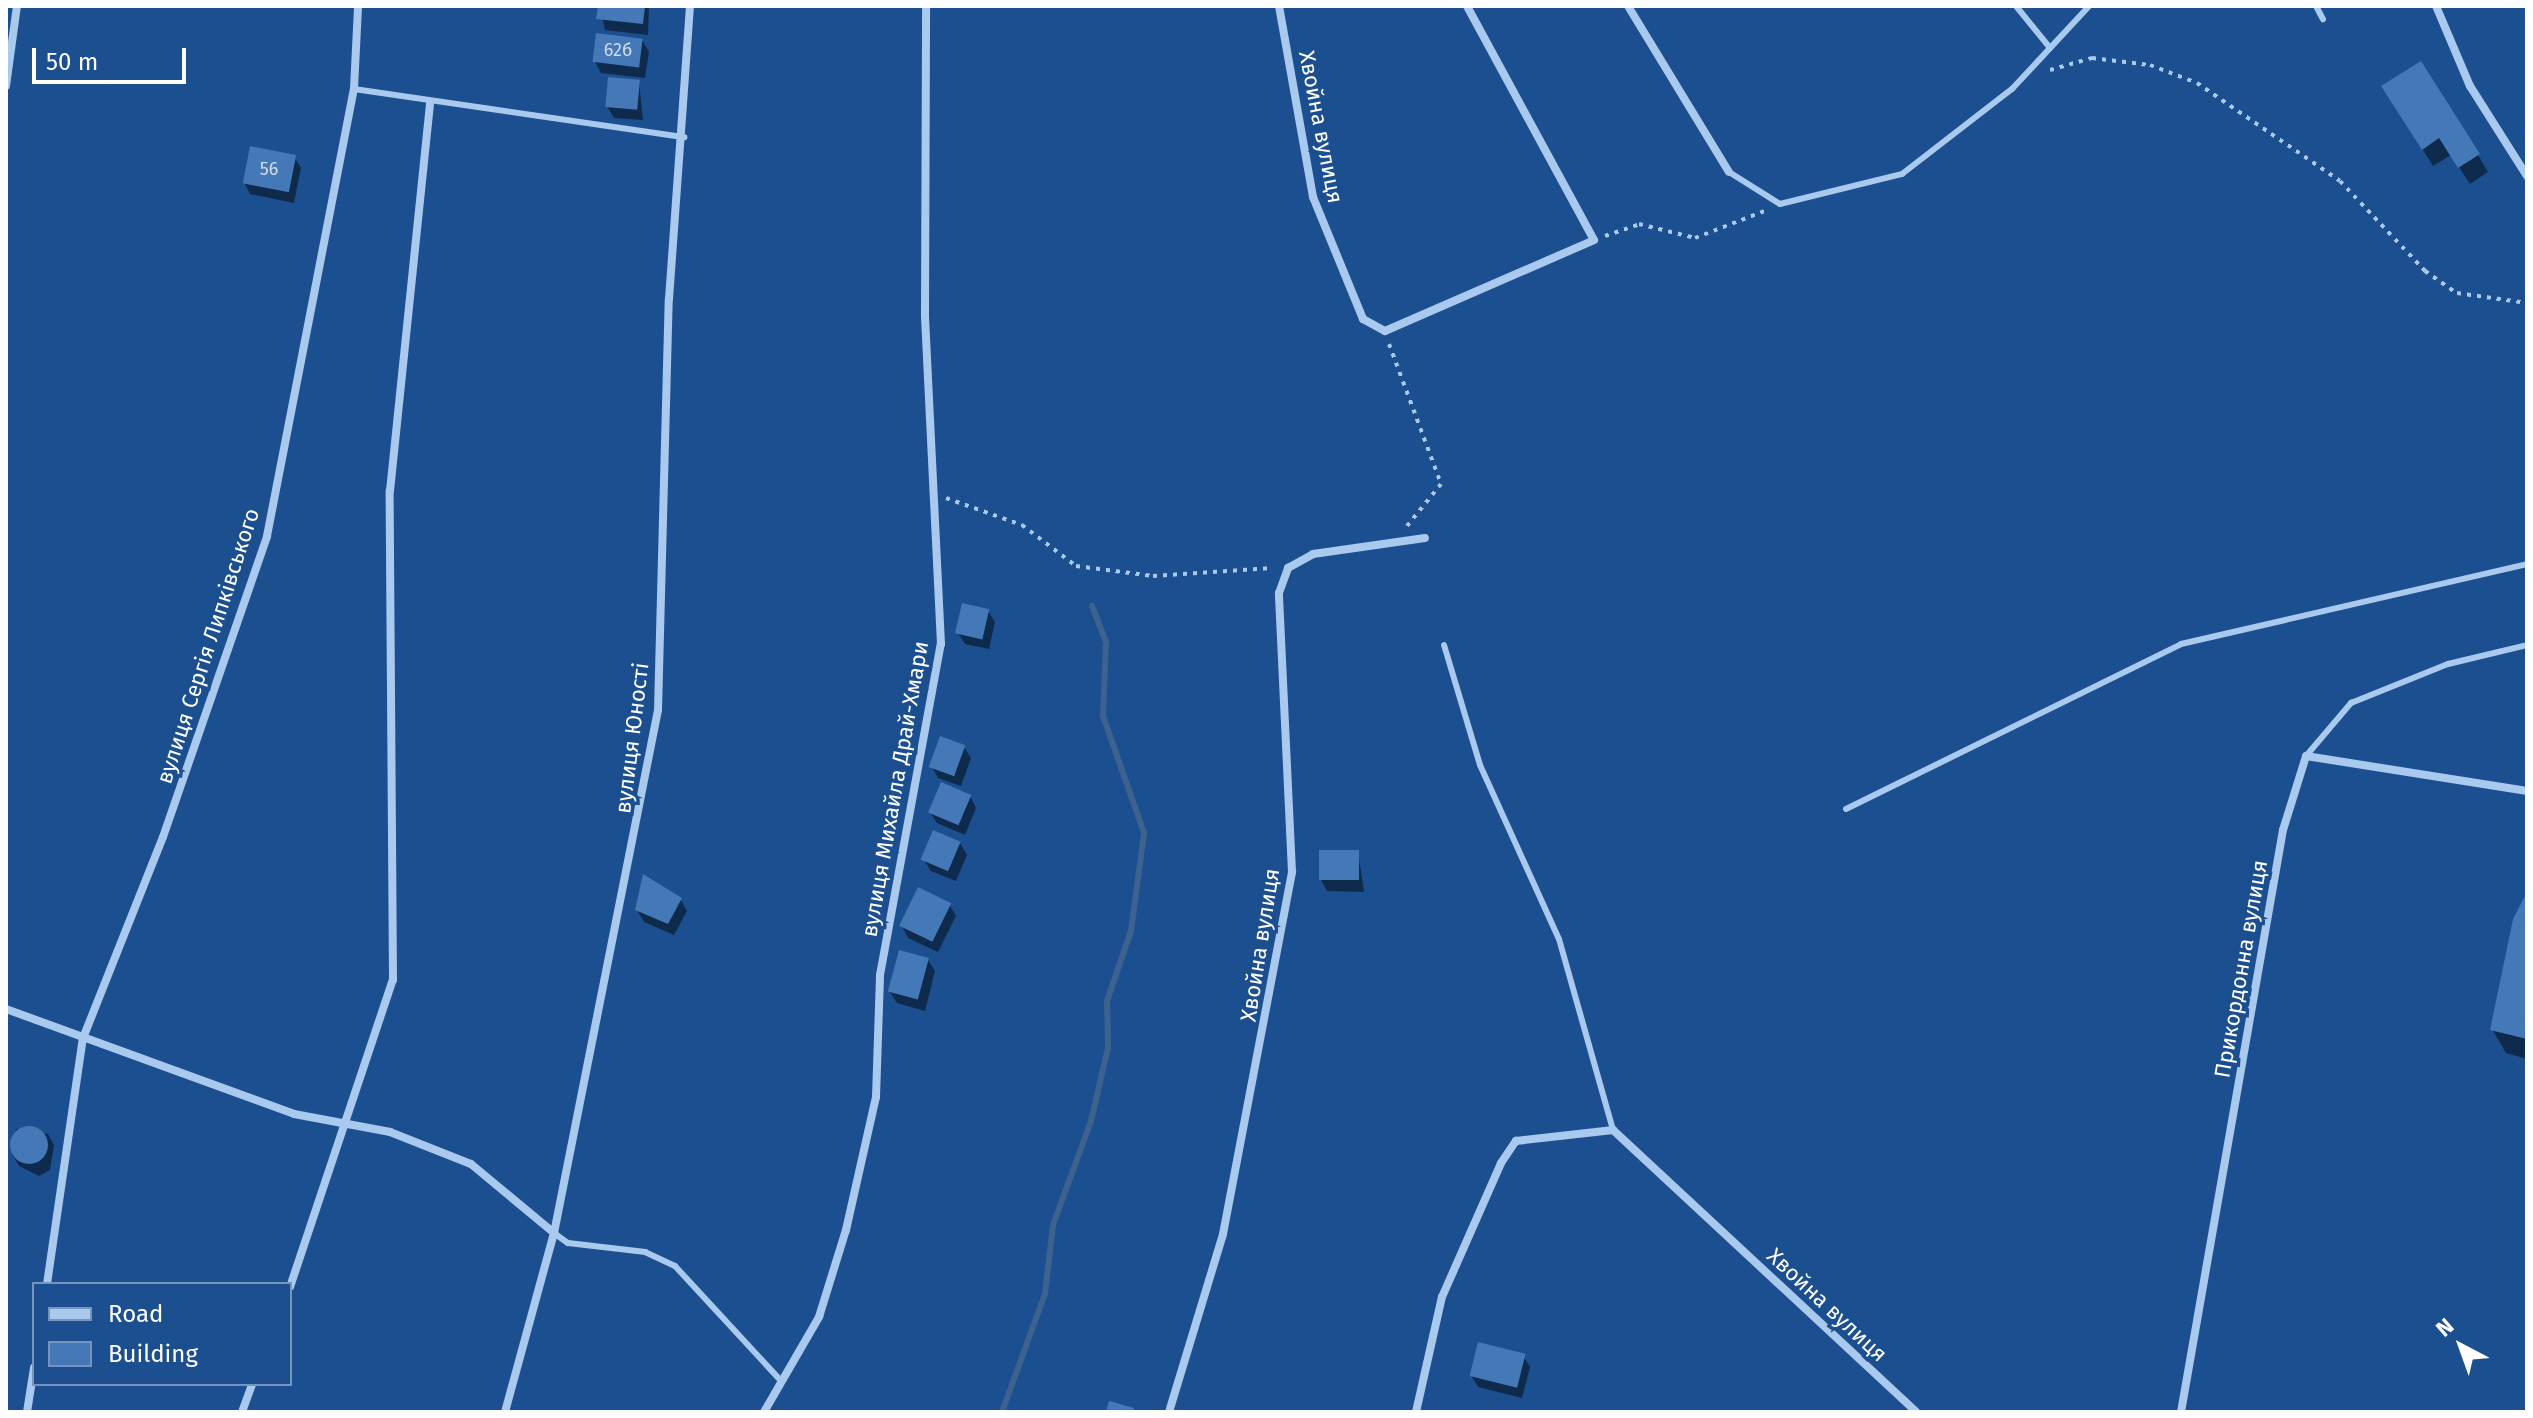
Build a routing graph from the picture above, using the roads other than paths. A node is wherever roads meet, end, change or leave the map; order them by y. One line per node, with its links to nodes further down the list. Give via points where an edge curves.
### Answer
1 (17, 6): 14 (street)
2 (358, 6): 15 (street, вулиця Сергія Липківського)
3 (690, 6): 17 (street, вулиця Юності)
4 (926, 6): 35 (street, вулиця Михайла Драй-Хмари, via 930,492 941,644 880,975 876,1097 819,1317)
5 (1279, 6): 6 (street, Хвойна вулиця, via 1313,197 1363,319 1385,331 1594,240)
6 (1467, 6)
7 (1628, 6): 18 (street)
8 (2016, 6): 13 (lane)
9 (2089, 6): 13 (lane)
10 (2316, 6): 12 (lane)
11 (2436, 6): 19 (street, via 2470,86)
12 (2323, 19)
13 (2050, 48): 18 (lane, via 1960,135 1902,174 1780,204)
14 (6, 86)
15 (354, 89): 16 (lane); 28 (street, вулиця Сергія Липківського, via 267,536 163,837)
16 (430, 104): 17 (lane); 29 (street, via 390,491 393,980)
17 (685, 137): 31 (street, вулиця Юності, via 669,299 658,710)
18 (1729, 172)
19 (2527, 176)
20 (1425, 538): 41 (street, Хвойна вулиця, via 1393,538 1313,554 1288,568 1279,593 1292,872 1223,1234)
21 (2527, 564): 26 (lane, via 2181,644)
22 (1444, 645): 30 (lane, via 1447,675 1480,765 1559,939)
23 (2527, 645): 24 (lane, via 2448,664 2351,703)
24 (2306, 756): 25 (street); 44 (street, Прикордонна вулиця, via 2283,830)
25 (2527, 791)
26 (1846, 809)
27 (6, 1009): 28 (street)
28 (83, 1038): 29 (street); 32 (street, вулиця Сергія Липківського)
29 (342, 1129): 31 (street, via 390,1132 471,1164); 33 (street)
30 (1613, 1130): 42 (street, via 1516,1141 1501,1163 1442,1297); 43 (street, Хвойна вулиця)
31 (554, 1233): 35 (lane, via 568,1243 645,1252 675,1266); 39 (street, вулиця Юності)
32 (47, 1282)
33 (292, 1282)
34 (32, 1381): 37 (street)
35 (781, 1381): 40 (street, вулиця Михайла Драй-Хмари)
36 (251, 1386): 38 (street)
37 (27, 1412)
38 (242, 1412)
39 (505, 1412)
40 (764, 1412)
41 (1169, 1412)
42 (1416, 1412)
43 (1916, 1412)
44 (2181, 1412)

